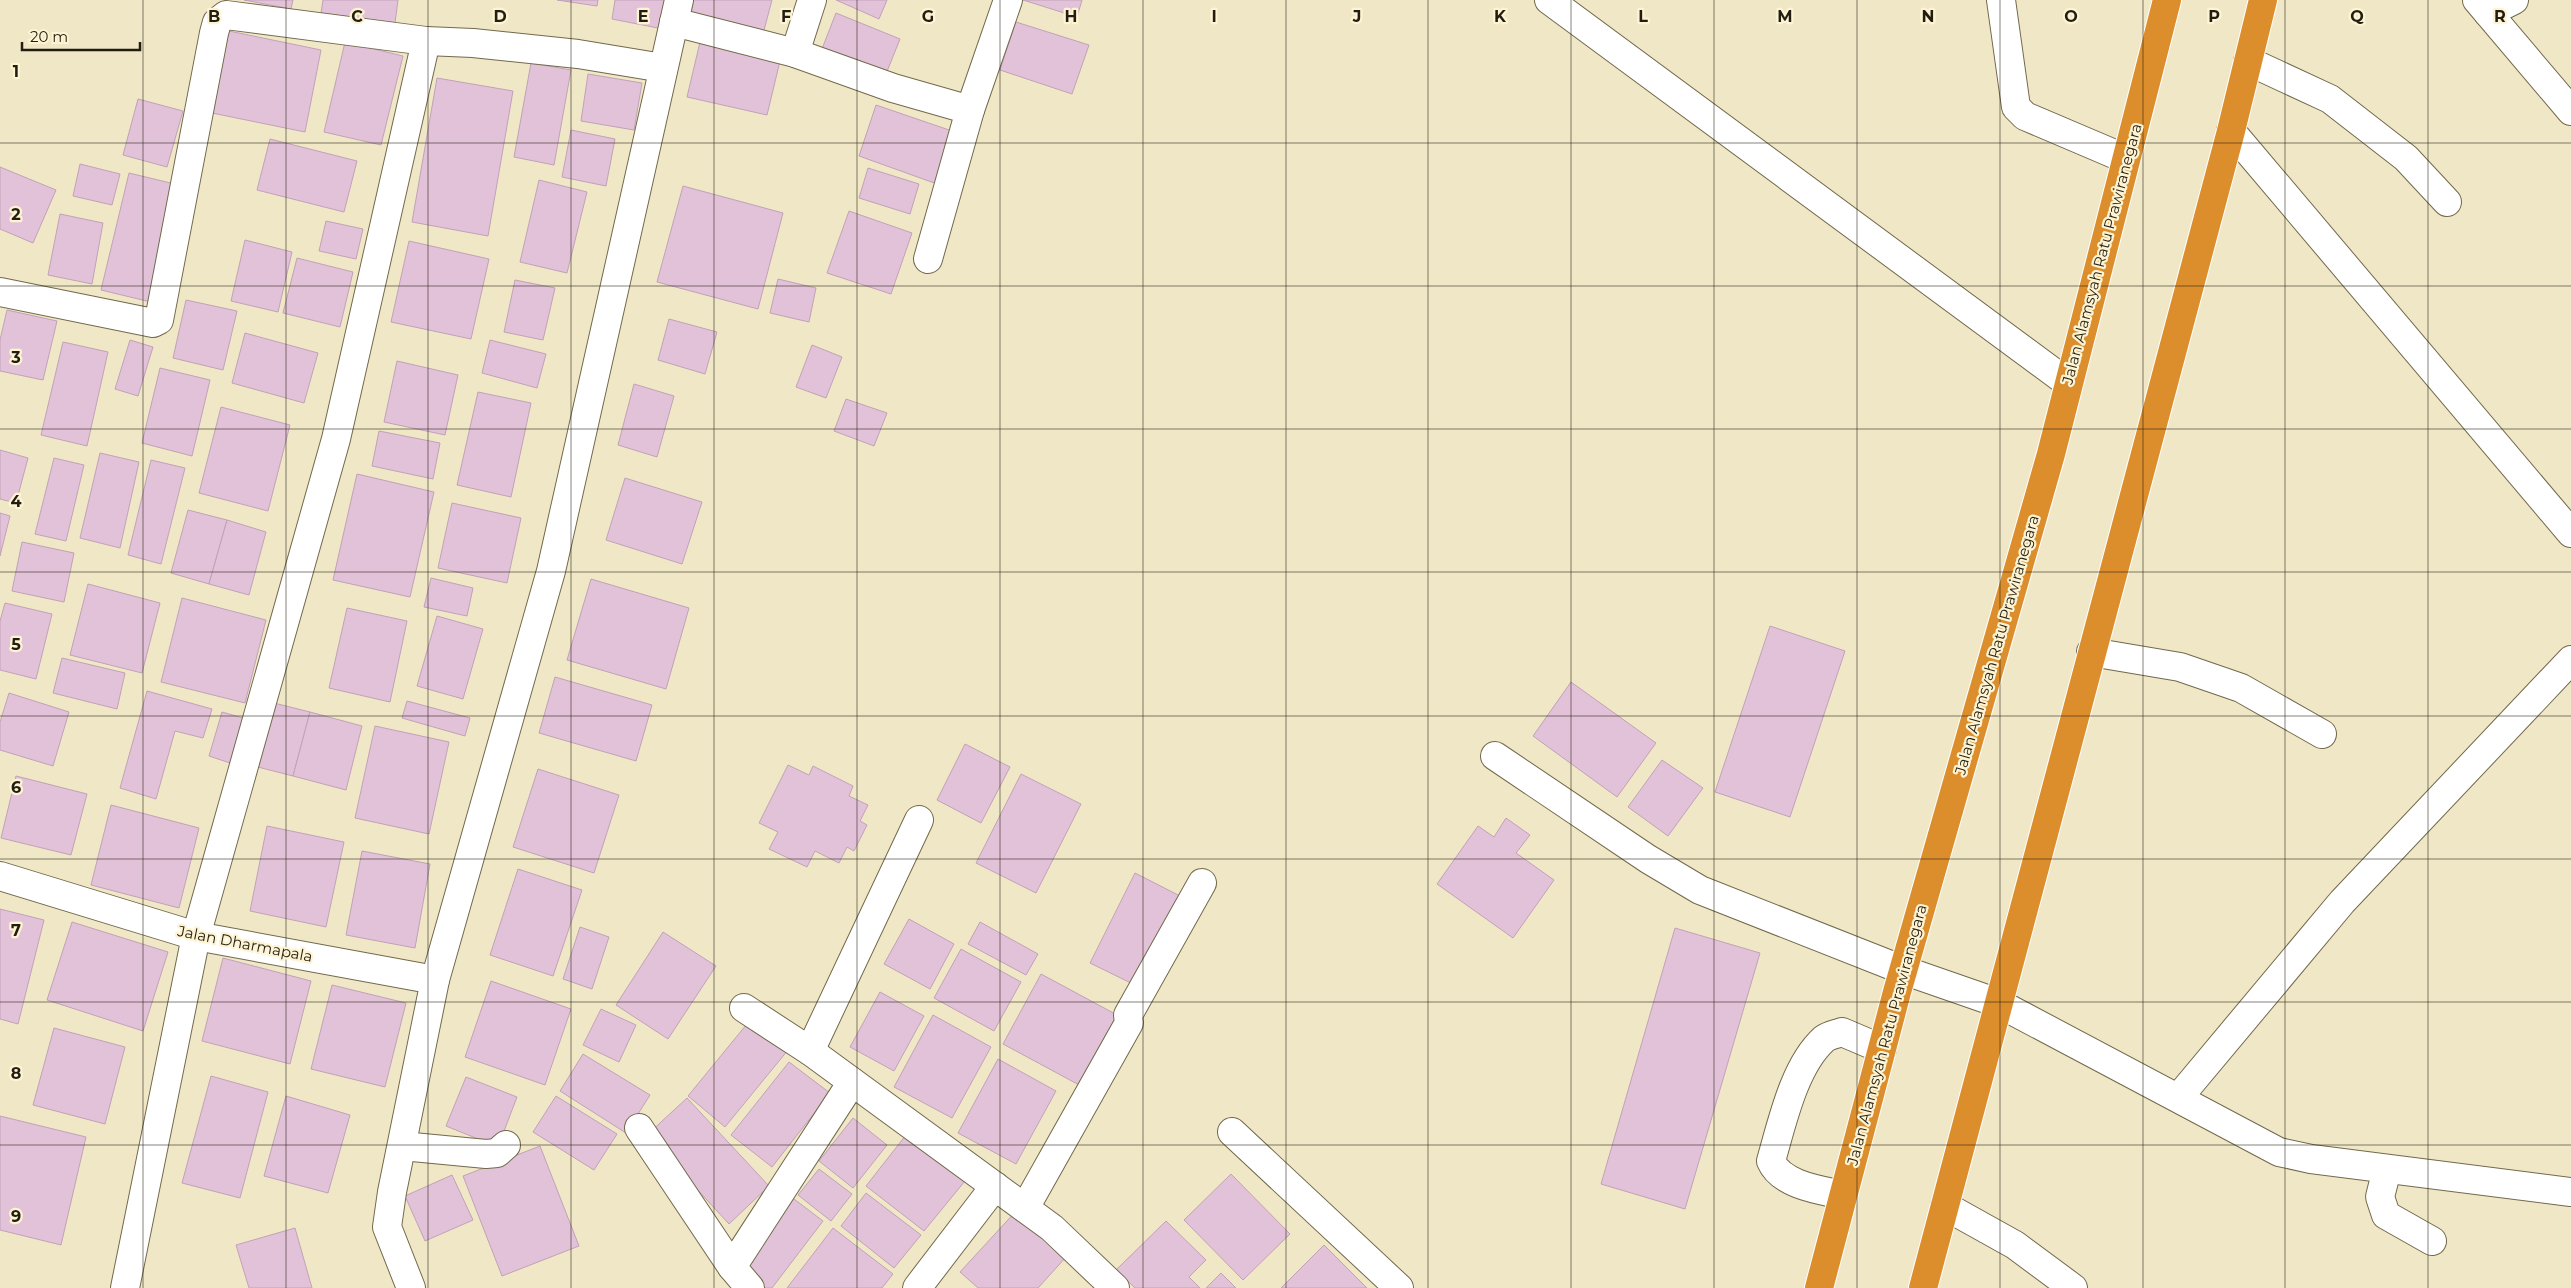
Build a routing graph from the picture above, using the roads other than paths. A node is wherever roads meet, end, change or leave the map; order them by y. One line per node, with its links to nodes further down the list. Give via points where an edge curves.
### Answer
1 (812, 0): 11 (street)
2 (1008, 0): 14 (street)
3 (1549, 0): 21 (street)
4 (2001, 0): 17 (street, via 2016,106 2025,116)
5 (2167, 0): 17 (highway, Jalan Alamsyah Ratu Prawiranegara)
6 (2263, 0): 12 (highway)
7 (2514, 0): 8 (street)
8 (2483, 7): 15 (street)
9 (677, 11): 11 (street); 13 (street)
10 (426, 41): 13 (street, via 578,54); 20 (street, via 230,15 221,17 214,33 159,320 153,322); 30 (street, via 336,438)
11 (794, 53): 14 (street, via 893,88)
12 (2248, 61): 16 (highway); 18 (street, via 2330,99 2406,158)
13 (663, 68): 32 (street, via 551,571)
14 (970, 110): 19 (street)
15 (2571, 111)
16 (2231, 131): 22 (street); 23 (highway)
17 (2126, 159): 21 (highway, Jalan Alamsyah Ratu Prawiranegara)
18 (2447, 202)
19 (928, 259)
20 (0, 292)
21 (2068, 383): 31 (highway, Jalan Alamsyah Ratu Prawiranegara, via 2052,454)
22 (2571, 533)
23 (2092, 652): 25 (street, via 2180,667 2232,685); 33 (highway)
24 (2571, 660): 38 (street, via 2342,902)
25 (2322, 734)
26 (1495, 756): 31 (street, via 1648,859 1700,890)
27 (918, 820): 36 (street)
28 (0, 876): 30 (street, Jalan Dharmapala)
29 (1202, 883): 48 (street)
30 (196, 936): 32 (street, Jalan Dharmapala); 51 (street)
31 (1904, 970): 33 (street); 35 (highway, Jalan Alamsyah Ratu Prawiranegara)
32 (436, 980): 41 (street)
33 (1998, 1003): 38 (street); 47 (highway)
34 (744, 1008): 36 (street)
35 (1882, 1049): 46 (highway, Jalan Alamsyah Ratu Prawiranegara); 46 (street, via 1842,1032 1825,1038 1806,1062 1785,1110 1771,1161 1774,1169 1788,1179)
36 (810, 1051): 37 (street)
37 (852, 1082): 44 (street); 50 (street)
38 (2179, 1097): 43 (street, via 2279,1152)
39 (639, 1128): 50 (street)
40 (1232, 1132): 56 (street)
41 (402, 1146): 42 (street, via 486,1154 497,1153); 52 (street, via 387,1227)
42 (506, 1146)
43 (2387, 1169): 45 (street); 49 (street, via 2380,1197 2386,1215)
44 (995, 1186): 48 (street); 54 (street)
45 (2571, 1192)
46 (1843, 1195): 57 (highway, Jalan Alamsyah Ratu Prawiranegara)
47 (1944, 1206): 58 (highway); 59 (street, via 2015,1245)
48 (1025, 1208): 55 (street, via 1052,1228)
49 (2432, 1241)
50 (732, 1267): 53 (street)
51 (125, 1288)
52 (411, 1288)
53 (750, 1288)
54 (917, 1288)
55 (1115, 1288)
56 (1399, 1288)
57 (1818, 1288)
58 (1923, 1288)
59 (2073, 1288)

